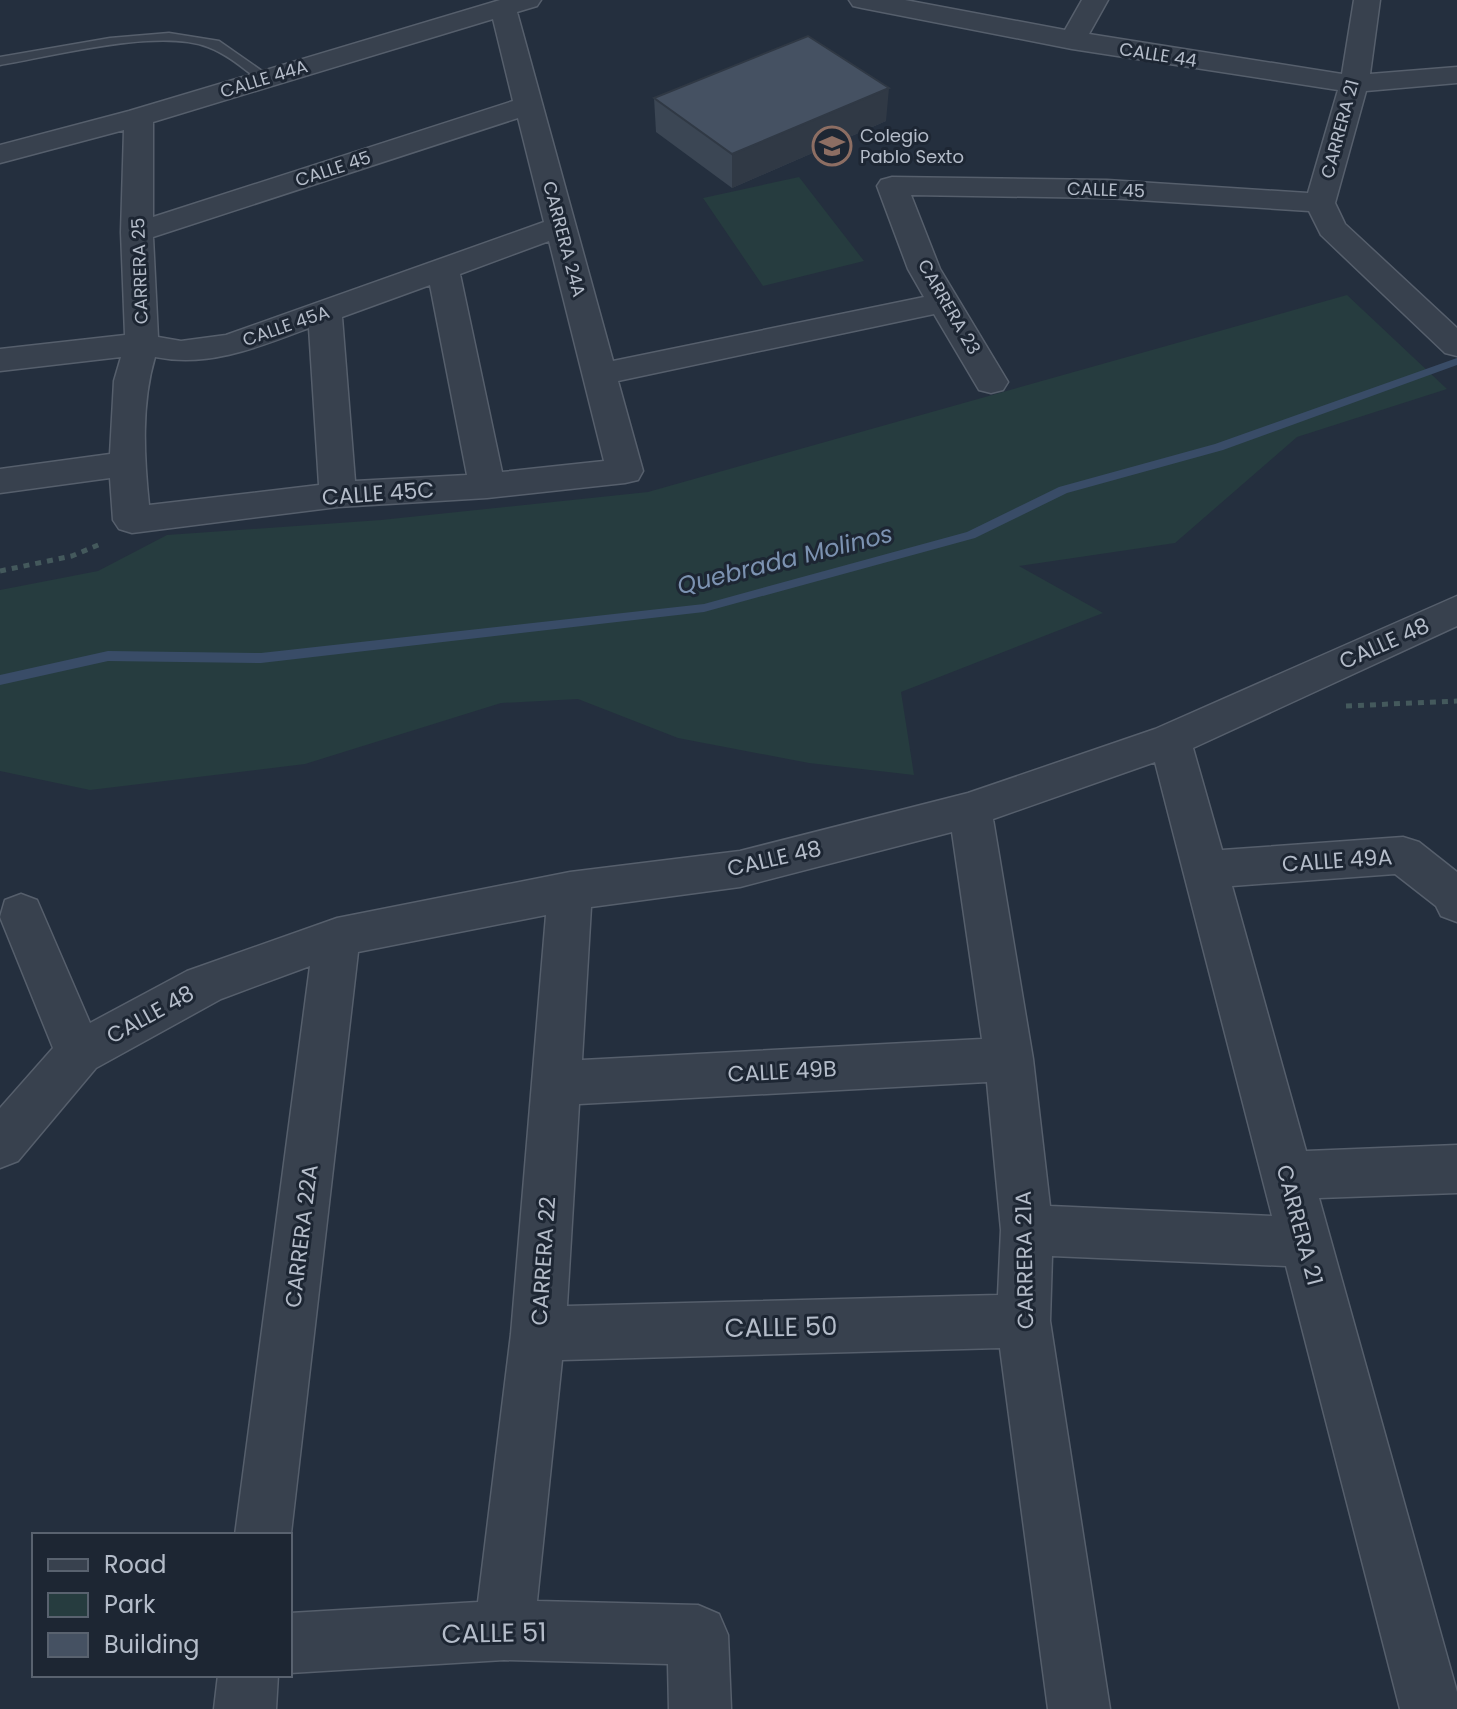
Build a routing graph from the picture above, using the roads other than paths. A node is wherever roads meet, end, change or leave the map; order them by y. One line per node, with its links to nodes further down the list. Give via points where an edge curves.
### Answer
1 (440, 0): 6 (street)
2 (1095, 0): 7 (street)
3 (1367, 0): 11 (street, CARRERA 21)
4 (869, 1): 7 (street, CALLE 44)
5 (515, 4): 6 (street, CALLE 44A); 12 (street, CARRERA 24A)
6 (461, 20): 10 (street, CALLE 44A)
7 (1072, 41): 11 (street, CALLE 44)
8 (0, 61): 10 (lane, via 157,38 190,39 213,43)
9 (1457, 75): 11 (street, CALLE 44)
10 (265, 78): 13 (street, CALLE 44A)
11 (1354, 84): 16 (street, CARRERA 21)
12 (529, 105): 17 (street, CARRERA 24A); 18 (street, CALLE 45)
13 (139, 117): 14 (street, CALLE 44A); 18 (street, CARRERA 25)
14 (0, 154)
15 (892, 186): 16 (street, CALLE 45, via 1107,189); 20 (street, CARRERA 23, via 924,269)
16 (1320, 203): 22 (street, CARRERA 21, via 1332,228)
17 (559, 227): 19 (street, CALLE 45A); 25 (street, CARRERA 24A)
18 (137, 232): 23 (street, CARRERA 25)
19 (443, 270): 21 (street, CALLE 45A); 30 (street)
20 (946, 302): 25 (street); 26 (street, CARRERA 23)
21 (325, 314): 23 (street, CALLE 45A, via 231,345 181,352); 31 (street)
22 (1453, 343)
23 (142, 344): 24 (street, CALLE 45A); 27 (street, CARRERA 25, via 131,381)
24 (0, 360)
25 (600, 374): 28 (street, CARRERA 24A)
26 (991, 382)
27 (127, 464): 29 (street); 32 (street, CARRERA 25)
28 (625, 471): 30 (street, CALLE 45C)
29 (0, 481)
30 (487, 486): 31 (street, CALLE 45C)
31 (338, 495): 32 (street, CALLE 45C)
32 (132, 520)
33 (1457, 610): 34 (street, CALLE 48)
34 (1170, 740): 35 (street, CALLE 48); 36 (street, CARRERA 21)
35 (970, 810): 37 (street, CALLE 48, via 740,869); 42 (street, CARRERA 21A)
36 (1204, 870): 38 (street, CALLE 49A, via 1403,855); 46 (street, CARRERA 21)
37 (570, 891): 40 (street, CALLE 48); 43 (street, CARRERA 22)
38 (1456, 897)
39 (21, 913): 41 (street)
40 (337, 937): 41 (street, CALLE 48, via 204,985); 51 (street, CARRERA 22A)
41 (79, 1053): 44 (street)
42 (1009, 1059): 43 (street, CALLE 49B); 47 (street, CARRERA 21A)
43 (556, 1083): 50 (street, CARRERA 22)
44 (0, 1145)
45 (1457, 1169): 46 (street)
46 (1287, 1176): 48 (street, CARRERA 21)
47 (1027, 1230): 48 (street); 49 (street, CARRERA 21A)
48 (1305, 1242): 58 (street, CARRERA 21)
49 (1023, 1321): 50 (street, CALLE 50); 57 (street, CARRERA 21A)
50 (538, 1334): 52 (street, CARRERA 22)
51 (264, 1533)
52 (504, 1630): 53 (street, CALLE 51); 56 (street, CALLE 51, via 698,1635)
53 (292, 1643)
54 (248, 1677): 55 (street)
55 (245, 1709)
56 (700, 1709)
57 (1079, 1709)
58 (1431, 1709)

